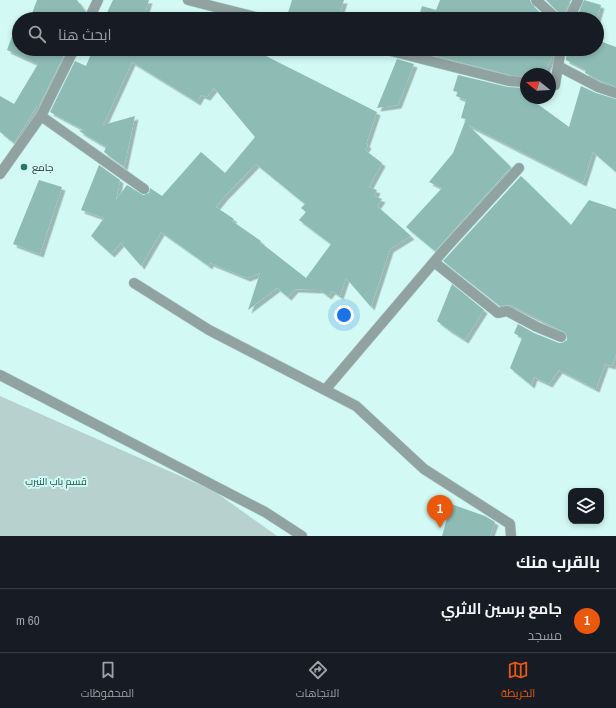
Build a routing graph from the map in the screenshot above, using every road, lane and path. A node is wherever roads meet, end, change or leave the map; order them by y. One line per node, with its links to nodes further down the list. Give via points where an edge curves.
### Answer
1 (98, 0): 5 (street)
2 (188, 0): 6 (street)
3 (536, 0): 7 (street)
4 (578, 0): 8 (street)
5 (92, 12)
6 (235, 12)
7 (549, 12)
8 (572, 12)
9 (71, 56): 16 (street)
10 (411, 56): 14 (street)
11 (560, 56): 12 (street)
12 (558, 66): 13 (street); 15 (street, via 598,87)
13 (556, 79)
14 (520, 82)
15 (616, 93)
16 (41, 116): 18 (street); 19 (street)
17 (519, 168): 20 (street)
18 (0, 174)
19 (144, 189)
20 (434, 262): 22 (street, via 498,313 507,311); 24 (street)
21 (134, 283): 24 (street, via 209,330)
22 (561, 337)
23 (0, 375): 25 (street, via 265,512)
24 (325, 390): 26 (street, via 356,406 424,469 510,524)
25 (302, 536)
26 (511, 536)

